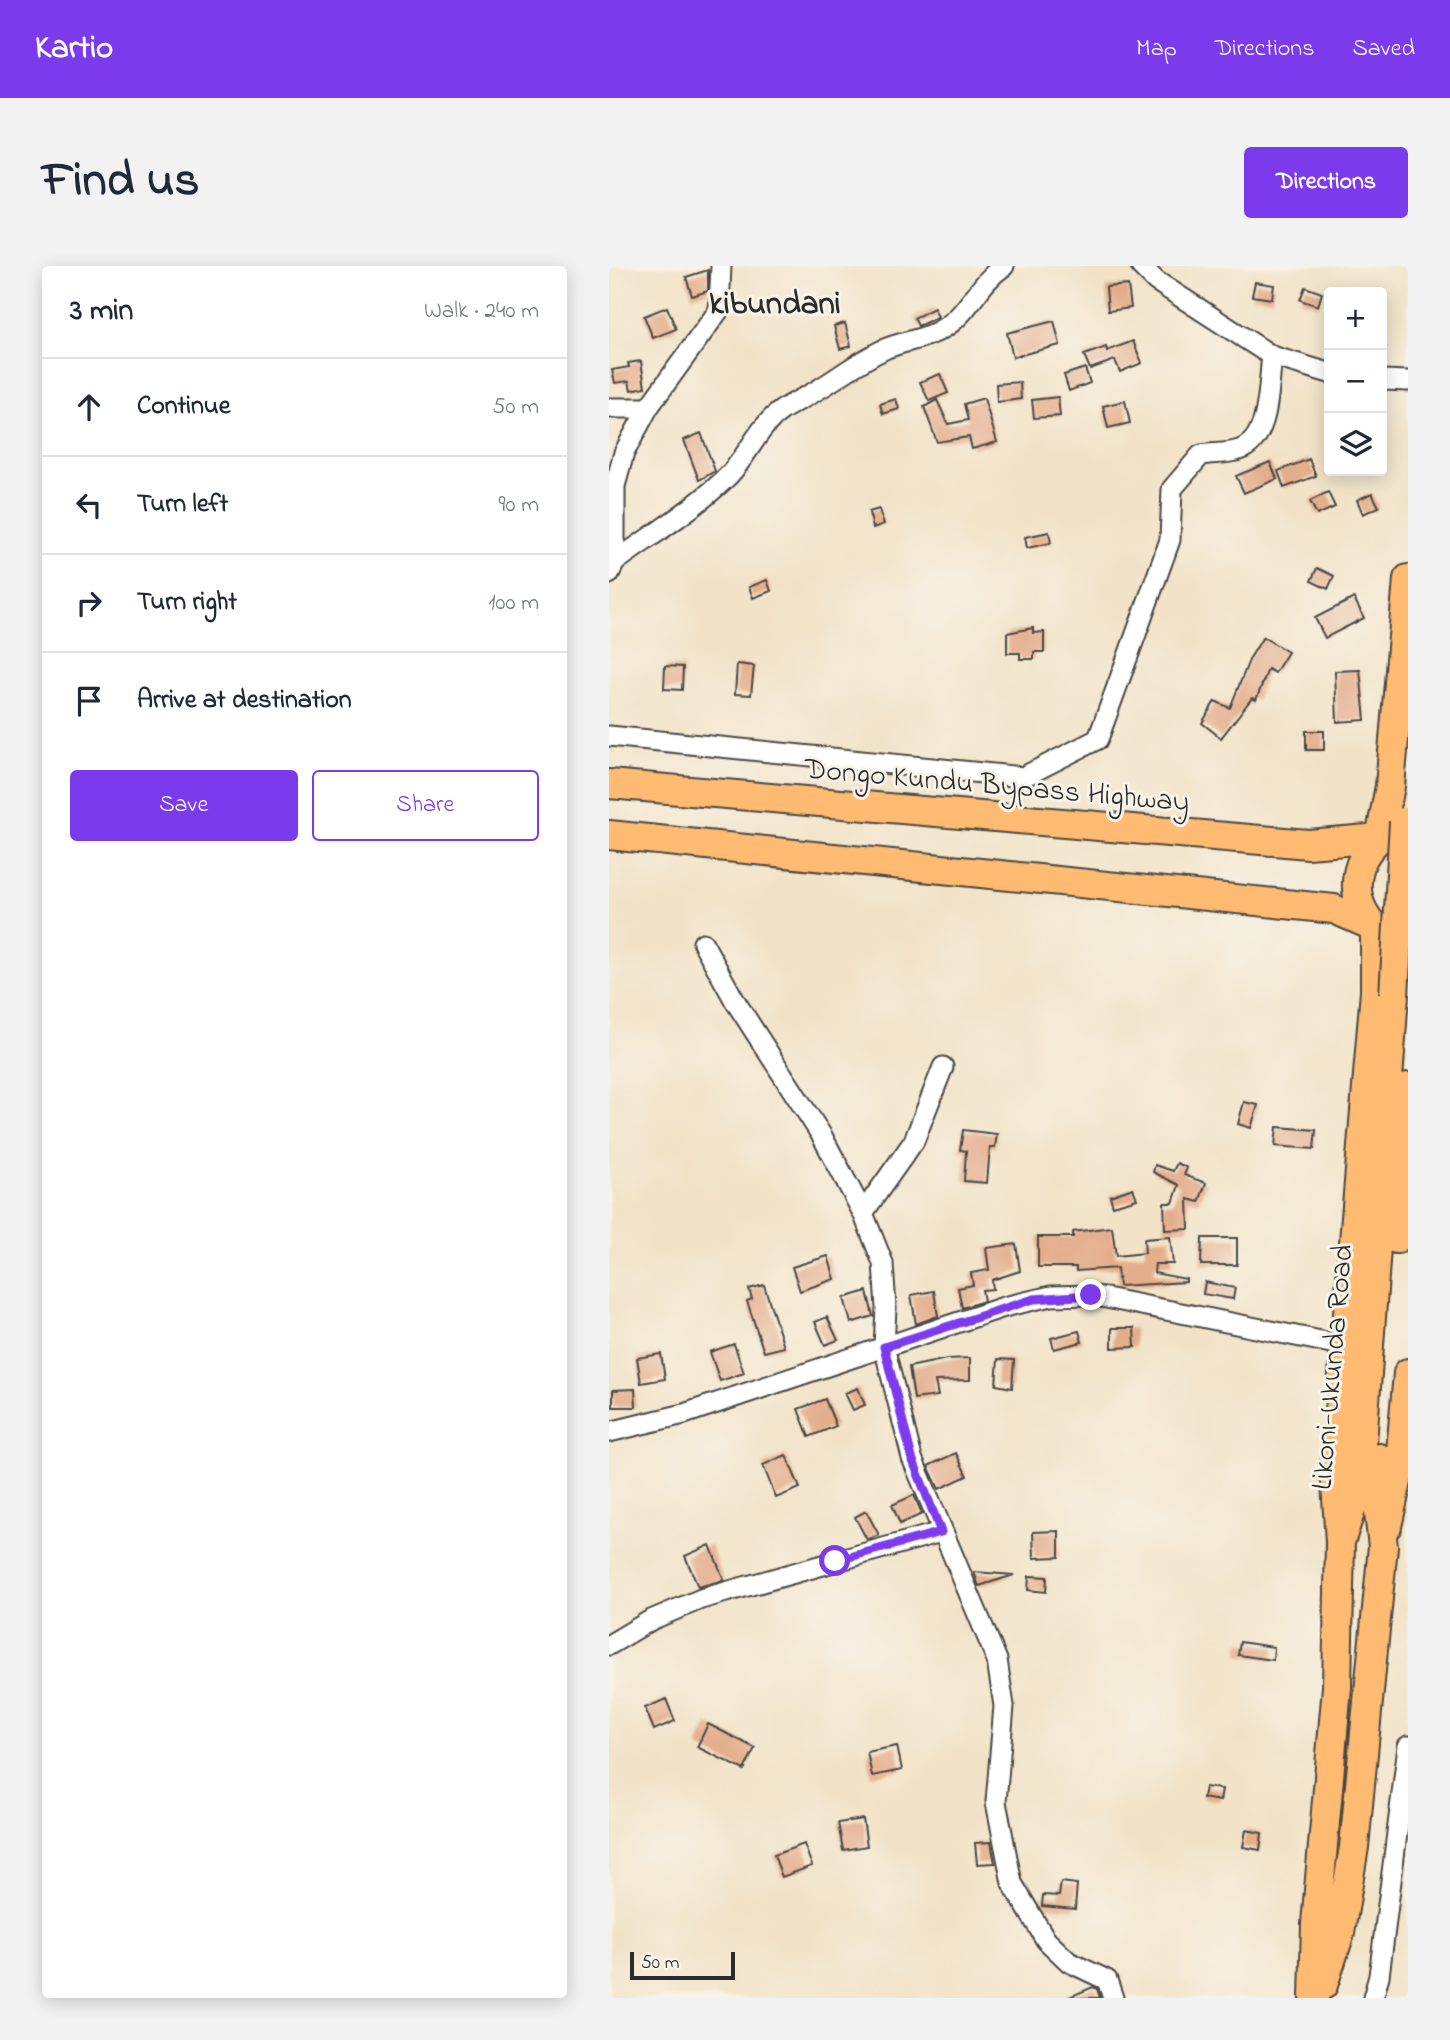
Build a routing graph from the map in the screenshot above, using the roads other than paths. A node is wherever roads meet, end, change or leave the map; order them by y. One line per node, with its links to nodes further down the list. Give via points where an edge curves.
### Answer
1 (721, 266): 9 (street, via 719,310)
2 (1004, 266): 10 (street, via 979,287 959,319 850,366 782,410 761,428 729,474)
3 (1141, 266): 4 (street, via 1156,281)
4 (1272, 356): 5 (street); 12 (street, via 1263,426 1253,444 1238,451 1201,455 1173,489 1170,540 1098,739 1023,777)
5 (1324, 372)
6 (1387, 380): 7 (street)
7 (1408, 381)
8 (609, 408): 9 (street)
9 (648, 408): 10 (street, via 624,453 615,486)
10 (612, 568)
11 (1408, 579): 17 (highway, via 1390,786)
12 (609, 736)
13 (1408, 783): 28 (highway, Likoni-Ukunda Road, bridge)
14 (609, 784): 17 (highway, Dongo Kundu Bypass Highway, via 1308,844)
15 (1408, 827): 17 (highway, Dongo Kundu Bypass Highway)
16 (609, 835): 18 (highway, via 1334,909)
17 (1380, 838): 18 (highway, via 1360,864 1356,887 1361,909)
18 (1375, 927): 19 (highway); 24 (highway, via 1375,991)
19 (1408, 942)
20 (703, 943): 23 (street, via 822,1136)
21 (943, 1067): 23 (street, via 914,1141)
22 (1408, 1087): 28 (highway, Likoni-Ukunda Road)
23 (863, 1213): 25 (street, via 883,1263)
24 (1346, 1346): 25 (street, via 1091,1295 1064,1294 1004,1307); 30 (highway, via 1335,1469)
25 (884, 1347): 27 (street, via 684,1414); 29 (street, via 912,1458)
26 (1408, 1373): 31 (highway, via 1399,1473)
27 (609, 1432)
28 (1368, 1487): 30 (highway, Likoni-Ukunda Road); 31 (highway, Likoni-Ukunda Road)
29 (941, 1532): 32 (street, via 701,1599 651,1620); 34 (street, via 997,1660 1004,1706 996,1802 1012,1883 1046,1940 1069,1962 1107,1980)
30 (1340, 1542): 35 (highway, Likoni-Ukunda Road, via 1337,1687 1316,1924)
31 (1383, 1546): 35 (highway, Likoni-Ukunda Road, via 1354,1847 1341,1933)
32 (609, 1645)
33 (1408, 1746): 36 (street)
34 (1113, 1998)
35 (1316, 1998)
36 (1373, 1998)

